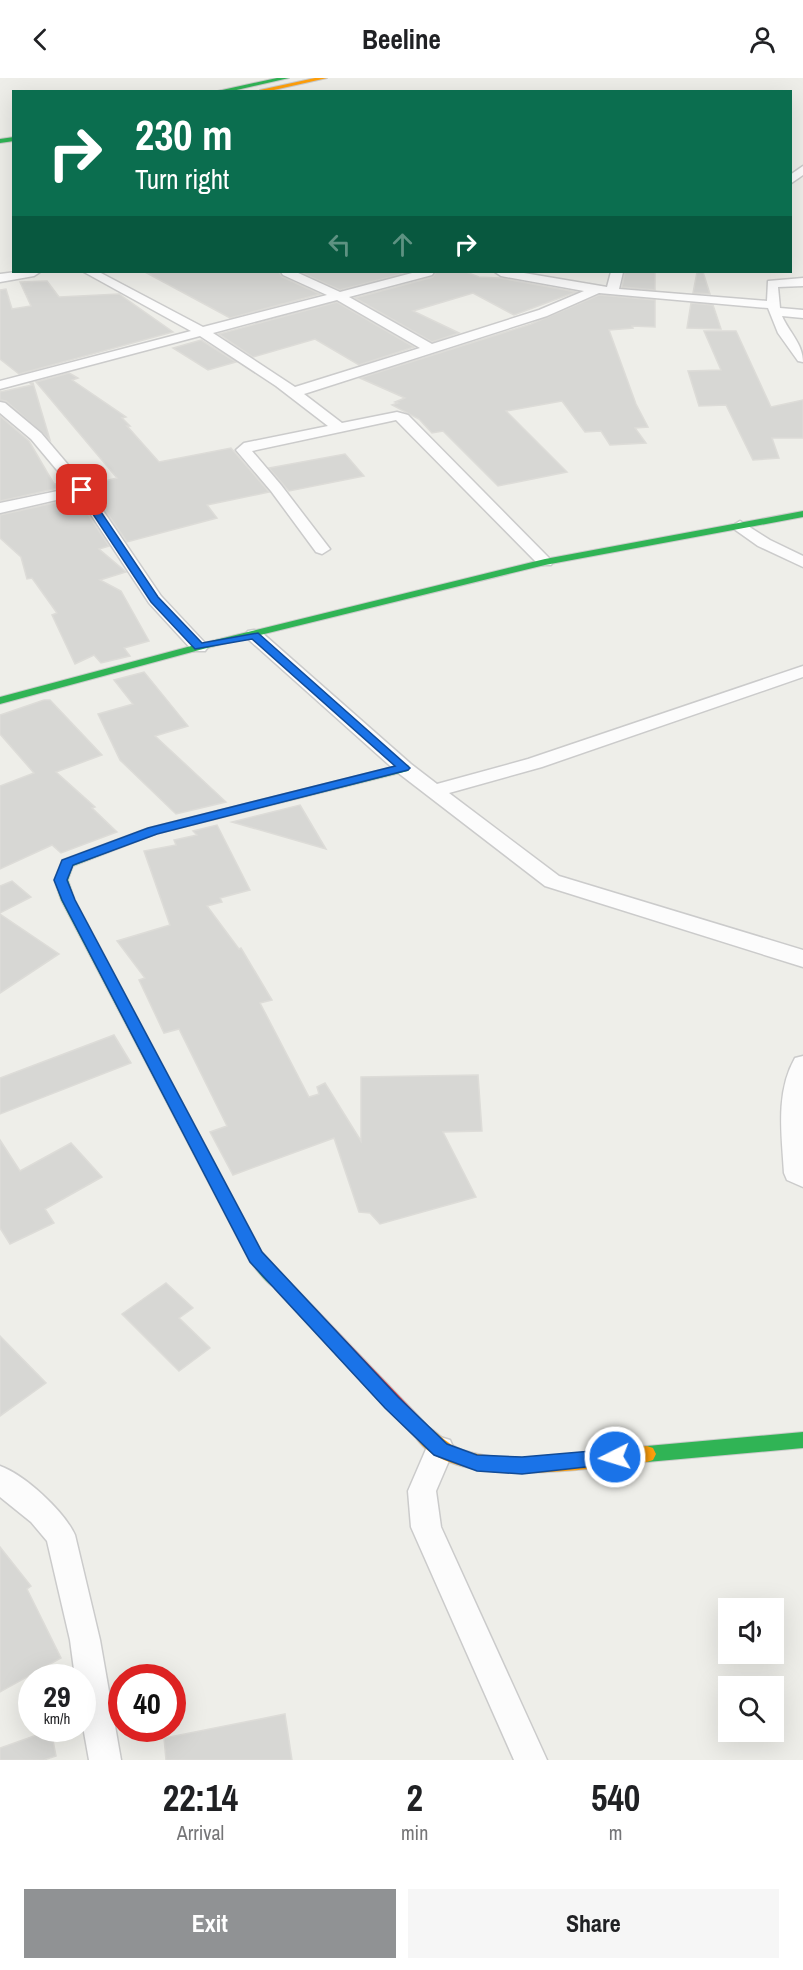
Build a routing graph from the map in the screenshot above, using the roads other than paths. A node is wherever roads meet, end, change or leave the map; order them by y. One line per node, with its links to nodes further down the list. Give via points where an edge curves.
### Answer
1 (286, 78): 3 (street)
2 (324, 78): 4 (street)
3 (226, 90)
4 (266, 90)
5 (803, 163): 6 (street)
6 (792, 178)
7 (28, 273): 13 (street)
8 (92, 273): 21 (street)
9 (289, 273): 18 (street)
10 (423, 273): 18 (street)
11 (507, 273): 16 (street)
12 (617, 273): 17 (street)
13 (0, 278)
14 (771, 278): 15 (street); 19 (street)
15 (803, 282)
16 (598, 289): 17 (street); 22 (street, via 543,313)
17 (612, 292): 19 (street)
18 (339, 297): 21 (street); 22 (street)
19 (773, 308): 20 (street); 23 (street, via 781,330)
20 (803, 314)
21 (202, 333): 24 (street); 25 (street)
22 (429, 348): 25 (street)
23 (803, 358)
24 (0, 385)
25 (295, 392): 27 (street)
26 (0, 406): 28 (street, via 36,436)
27 (340, 428): 32 (street, via 243,450); 33 (street, via 390,416 403,418)
28 (82, 490): 29 (street); 36 (street, via 154,599)
29 (0, 508)
30 (803, 514): 31 (street)
31 (740, 525): 33 (street); 34 (street, via 764,543)
32 (322, 549)
33 (545, 562): 35 (street)
34 (803, 562)
35 (254, 635): 36 (street); 39 (street)
36 (199, 647): 38 (street)
37 (803, 671): 40 (street, via 535,763)
38 (0, 701)
39 (404, 768): 40 (street); 45 (street, via 152,831 67,863 60,880 256,1257)
40 (434, 791): 41 (street, via 552,881)
41 (803, 960)
42 (803, 1064): 43 (street, via 792,1102 796,1173)
43 (803, 1178)
44 (803, 1440): 45 (street, via 522,1465 477,1463)
45 (440, 1449): 48 (street, via 422,1491 426,1527)
46 (0, 1479): 47 (street, via 41,1513 60,1535 86,1640)
47 (105, 1760)
48 (531, 1760)

